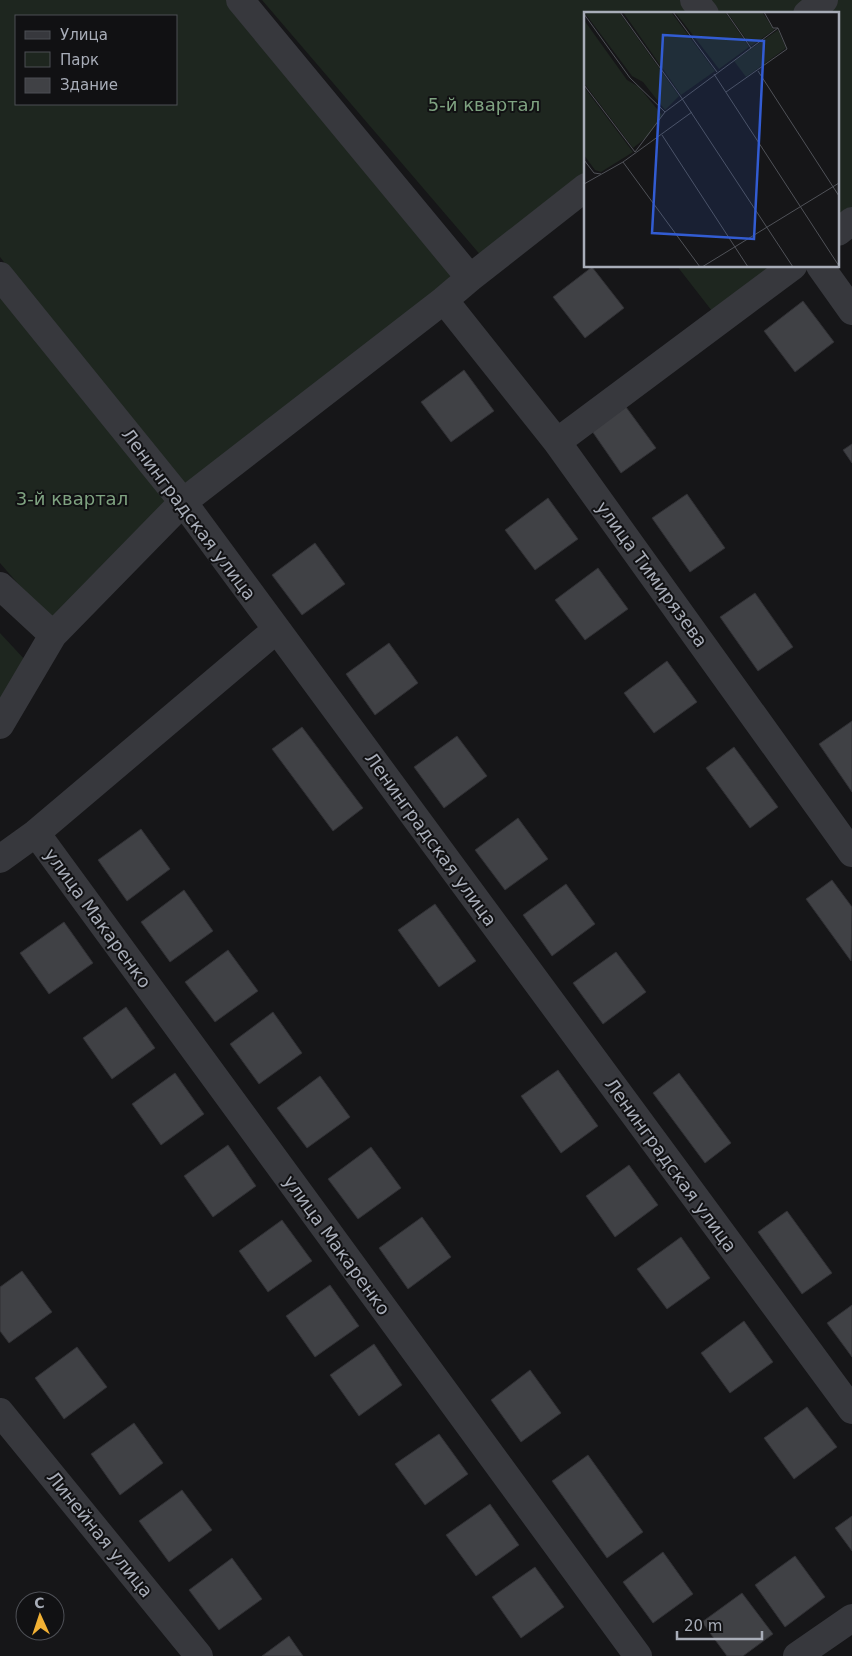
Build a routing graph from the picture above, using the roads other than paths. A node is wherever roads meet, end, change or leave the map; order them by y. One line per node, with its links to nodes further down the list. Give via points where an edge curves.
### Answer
1 (240, 0): 12 (street)
2 (694, 0): 4 (street)
3 (824, 0): 5 (street)
4 (703, 12)
5 (809, 12)
6 (584, 189): 12 (street)
7 (852, 221): 8 (street)
8 (840, 230)
9 (790, 268): 15 (street)
10 (821, 268): 14 (street)
11 (0, 276): 16 (street, Ленинградская улица)
12 (470, 278): 13 (street)
13 (444, 300): 15 (street, улица Тимирязева); 16 (street)
14 (852, 311)
15 (557, 442): 22 (street, улица Тимирязева)
16 (184, 502): 18 (street, Ленинградская улица); 19 (street)
17 (0, 586): 19 (street)
18 (276, 630): 21 (street); 24 (street, Ленинградская улица)
19 (53, 635): 20 (street)
20 (0, 725)
21 (36, 833): 23 (street); 28 (street, улица Макаренко)
22 (852, 852)
23 (0, 859)
24 (852, 1410)
25 (0, 1412): 27 (street, Линейная улица)
26 (852, 1618): 29 (street)
27 (199, 1656)
28 (638, 1656)
29 (798, 1656)

